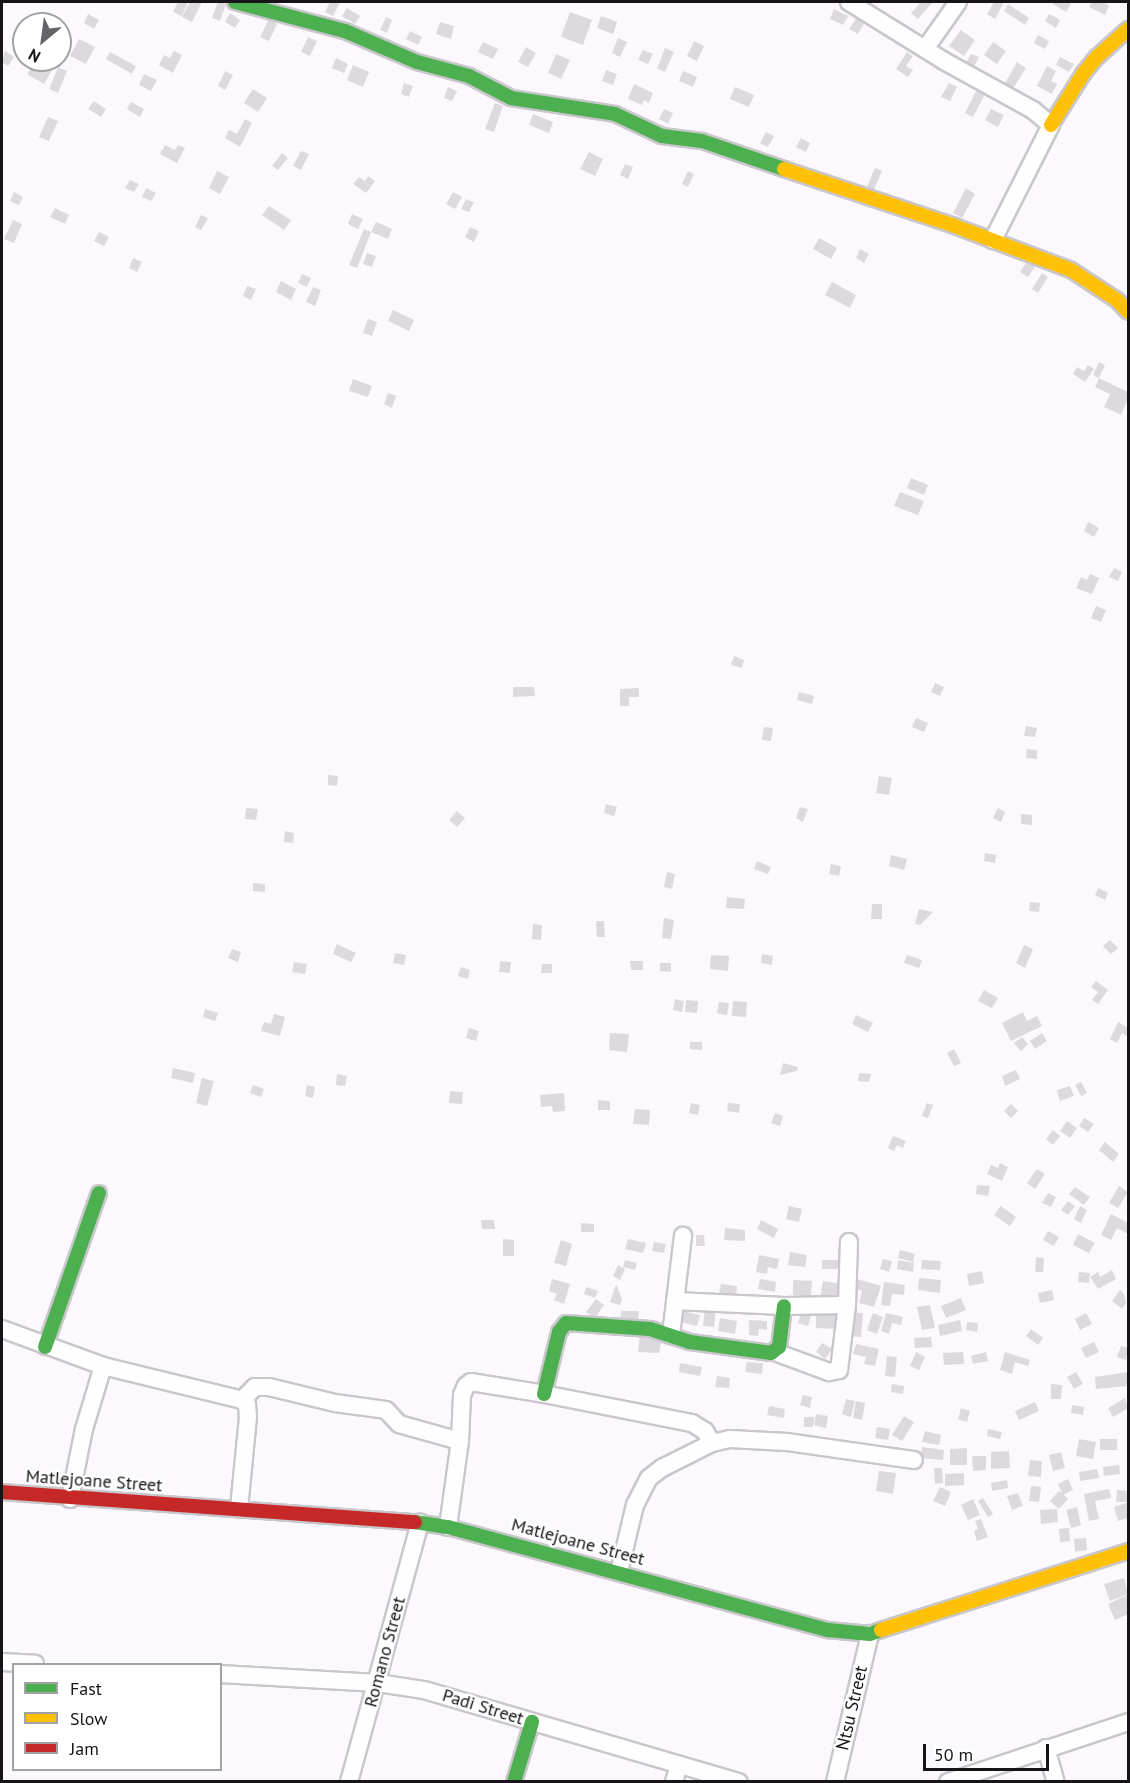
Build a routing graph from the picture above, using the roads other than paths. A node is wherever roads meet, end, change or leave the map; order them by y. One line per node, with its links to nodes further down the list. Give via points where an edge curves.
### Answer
1 (235, 2): 7 (street, via 345,32 417,62 469,76 511,98 615,114 662,136 726,148)
2 (849, 2): 5 (street)
3 (958, 2): 5 (street)
4 (1128, 29): 6 (street, via 1083,74)
5 (925, 49): 6 (street, via 1033,110)
6 (1051, 125): 7 (street)
7 (993, 240): 8 (street, via 1071,270 1117,300)
8 (1128, 312)
9 (99, 1193): 17 (street)
10 (683, 1236): 12 (street)
11 (849, 1242): 13 (street)
12 (675, 1301): 14 (street); 16 (street)
13 (847, 1305): 14 (street); 18 (street, via 842,1365 837,1372)
14 (784, 1306): 18 (street)
15 (2, 1329): 17 (street)
16 (671, 1335): 18 (street, via 690,1342); 20 (street, via 650,1329 566,1323 559,1332)
17 (45, 1347): 19 (street)
18 (775, 1352)
19 (103, 1366): 21 (street); 26 (street, via 84,1429)
20 (544, 1394): 22 (street, via 471,1382 462,1395); 23 (street, via 692,1423 705,1431)
21 (242, 1400): 22 (street, via 255,1388 269,1387 386,1410 399,1425); 27 (street, via 247,1404 248,1417)
22 (460, 1441): 29 (street)
23 (712, 1443): 24 (street, via 730,1438 787,1442); 31 (street, via 650,1478 635,1505)
24 (914, 1460)
25 (2, 1492): 26 (street, Matlejoane Street)
26 (70, 1499): 27 (street, Matlejoane Street)
27 (239, 1509): 28 (street, Matlejoane Street)
28 (420, 1523): 29 (street, Matlejoane Street); 34 (street, Romano Street)
29 (448, 1527): 31 (street, Matlejoane Street)
30 (1128, 1551): 32 (street, Matlejoane Street)
31 (619, 1572): 32 (street, Matlejoane Street, via 828,1630)
32 (870, 1634): 43 (street, Ntsu Street)
33 (222, 1674): 34 (street, Padi Street)
34 (378, 1683): 35 (street, Padi Street, via 424,1690); 39 (street, Romano Street)
35 (532, 1722): 38 (street, Padi Street); 40 (street)
36 (1128, 1722): 37 (street)
37 (1046, 1748): 44 (street); 45 (street)
38 (679, 1765): 41 (street); 42 (street, Padi Street)
39 (349, 1782)
40 (514, 1782)
41 (674, 1782)
42 (739, 1782)
43 (835, 1782)
44 (948, 1782)
45 (1056, 1782)

